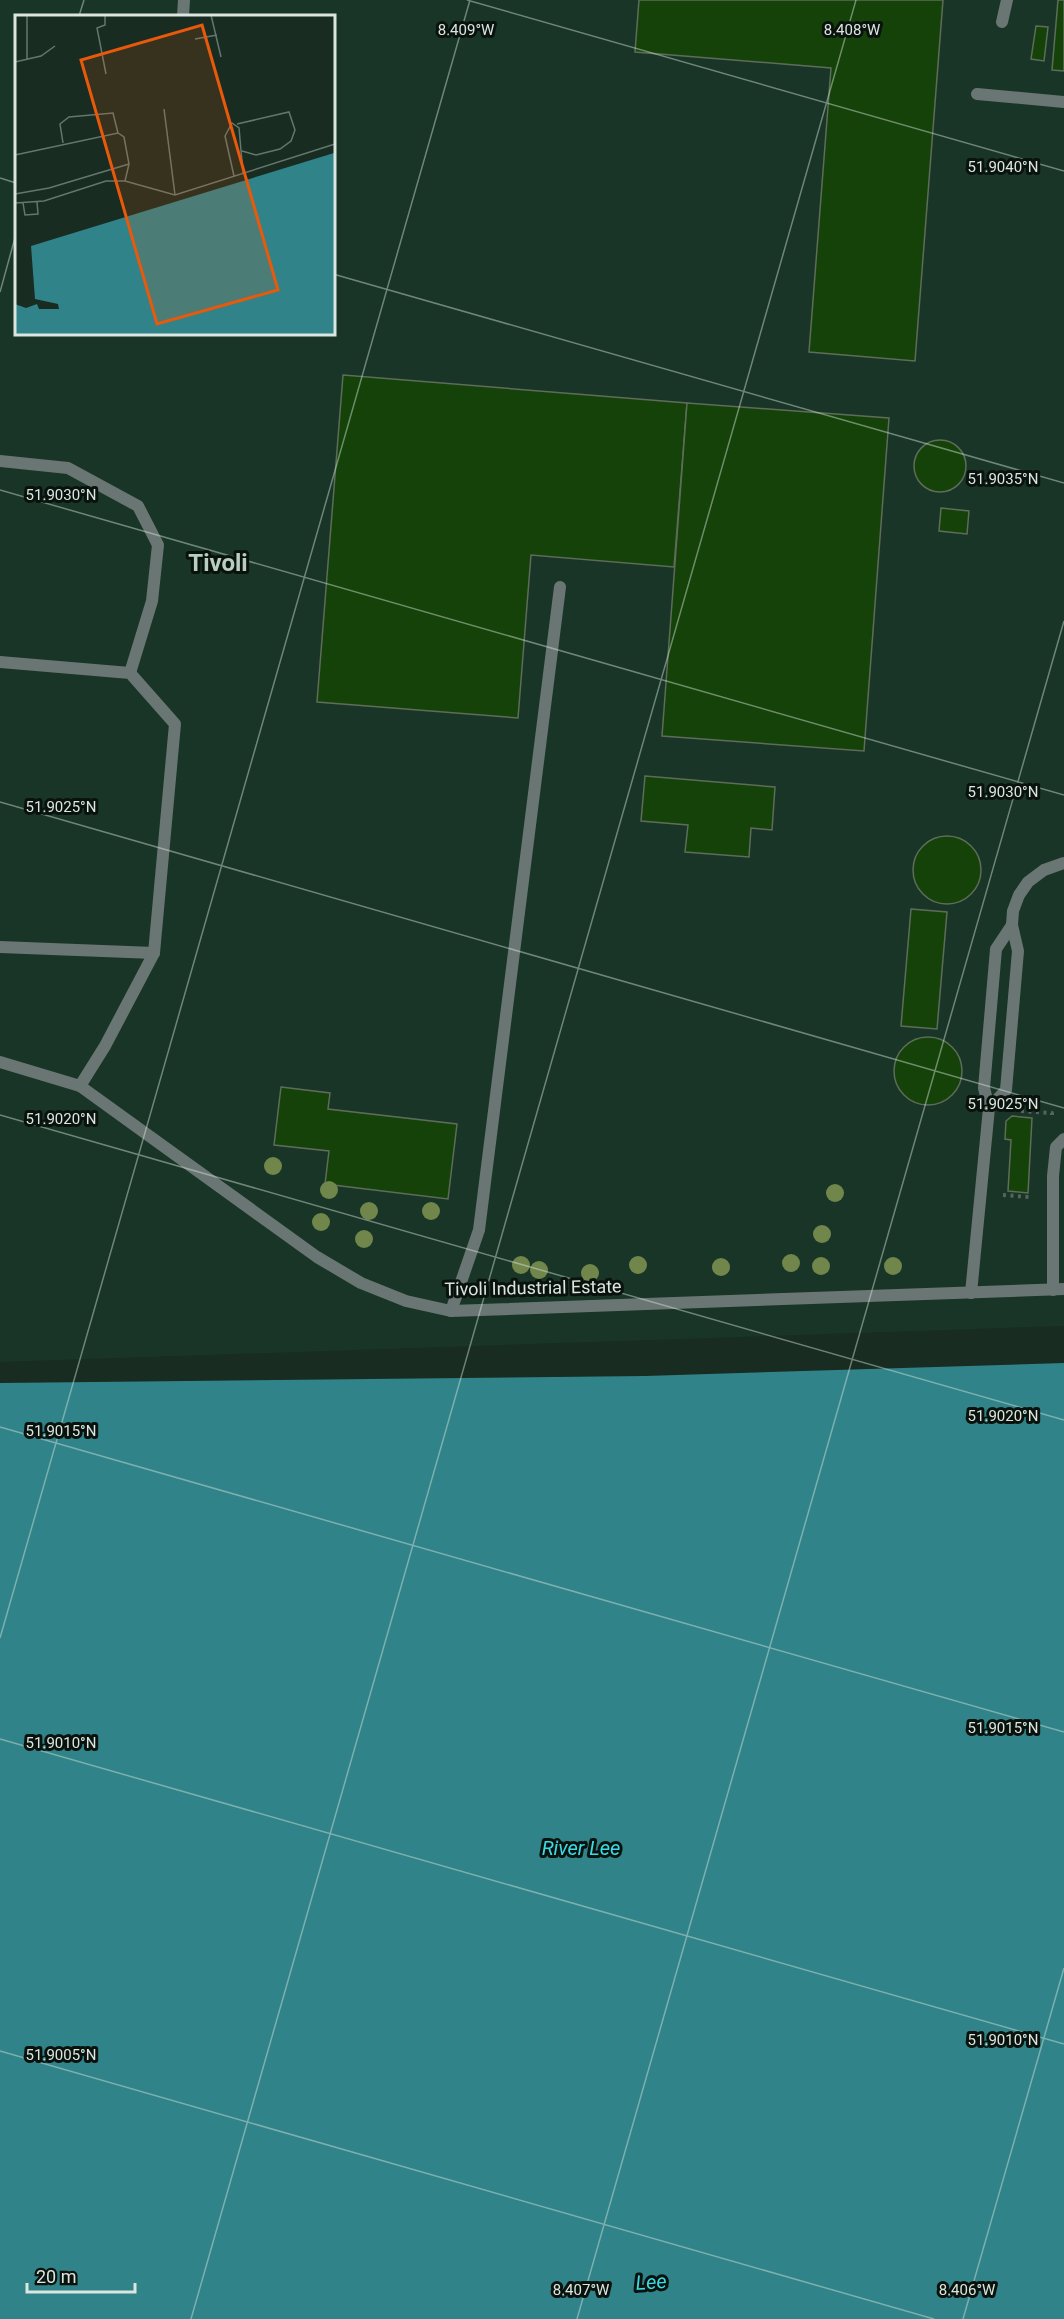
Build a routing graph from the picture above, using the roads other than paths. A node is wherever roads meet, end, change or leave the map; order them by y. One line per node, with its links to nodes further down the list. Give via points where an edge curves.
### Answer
1 (184, 0): 3 (lane)
2 (1007, 0): 4 (lane)
3 (183, 15)
4 (1002, 21)
5 (977, 94): 6 (lane)
6 (1064, 102)
7 (0, 461): 10 (lane, via 68,468 138,506 158,545 152,601)
8 (561, 587): 21 (lane, via 479,1230)
9 (0, 662): 10 (lane)
10 (130, 673): 14 (lane, via 175,724)
11 (1064, 863): 12 (lane, via 1044,870 1028,882 1013,911)
12 (1012, 925): 17 (lane, via 996,949 984,1088); 17 (lane, via 1018,951 1006,1090)
13 (0, 947): 14 (lane)
14 (154, 953): 16 (lane)
15 (0, 1062): 16 (lane, Tivoli Industrial Estate)
16 (80, 1086): 21 (lane, Tivoli Industrial Estate, via 317,1257 361,1283 397,1298)
17 (989, 1108): 20 (lane)
18 (1060, 1143): 19 (lane, via 1053,1199)
19 (1058, 1290): 20 (lane, Tivoli Industrial Estate)
20 (972, 1293): 21 (lane, Tivoli Industrial Estate)
21 (451, 1311)

